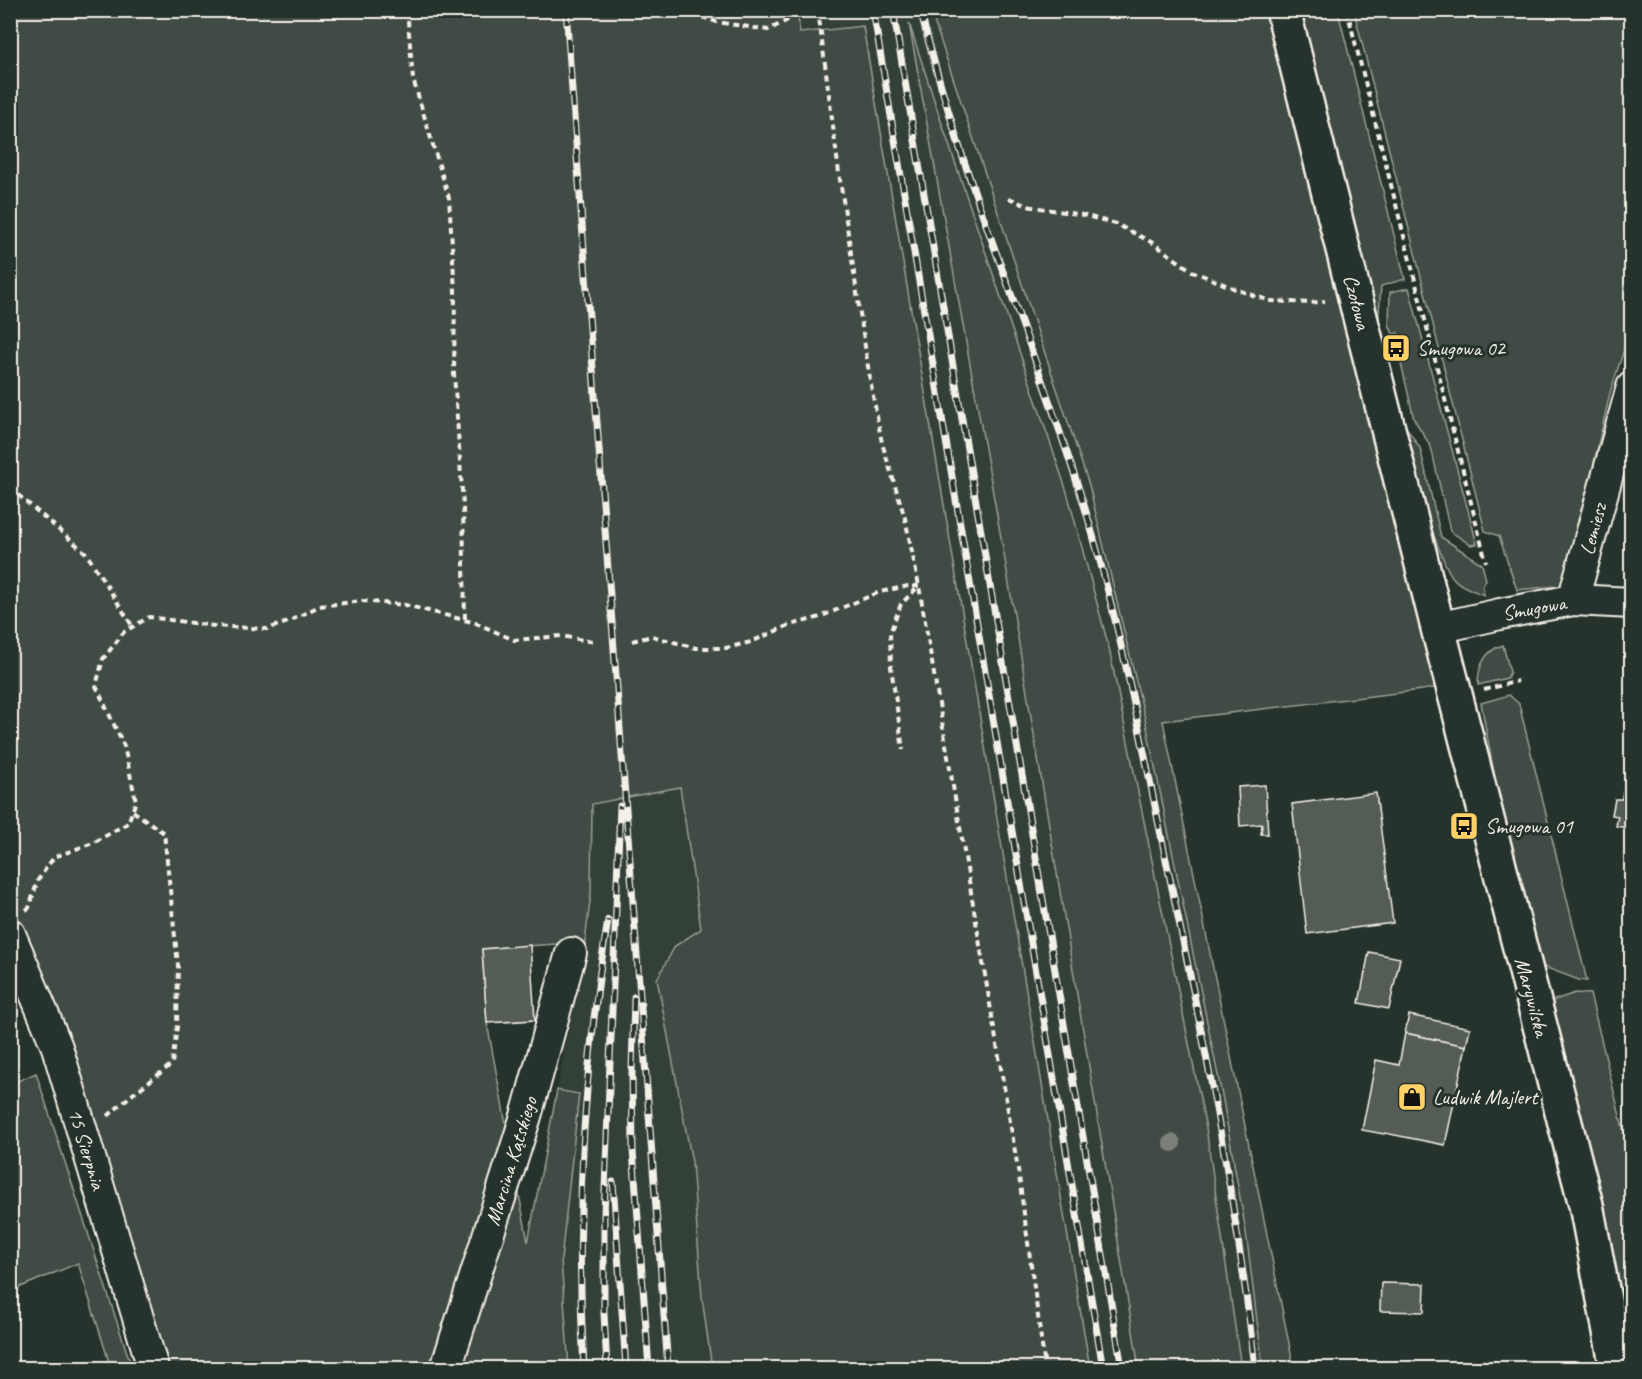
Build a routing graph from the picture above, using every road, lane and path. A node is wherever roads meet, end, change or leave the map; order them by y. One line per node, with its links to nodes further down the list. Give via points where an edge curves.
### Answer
1 (407, 10): 15 (path, via 413,79 449,198)
2 (682, 10): 3 (path, via 717,22 768,30)
3 (798, 10)
4 (818, 10): 12 (path, via 870,380)
5 (1283, 10): 8 (street, Czołowa)
6 (1347, 10): 11 (path)
7 (1009, 198): 8 (path, via 1027,206 1116,224 1153,243 1192,271 1270,301 1311,303)
8 (1356, 296): 17 (street, Czołowa)
9 (1632, 387): 13 (street, Lemiesz)
10 (10, 488): 16 (path, via 86,553)
11 (1486, 562)
12 (919, 586): 19 (path, via 880,592 726,648 696,648 652,636); 20 (path, via 901,604 890,633); 27 (path, via 1018,1169)
13 (1573, 600): 14 (street, Smugowa); 17 (street, Smugowa)
14 (1632, 603)
15 (465, 620): 16 (path, via 405,605 362,601 319,606 267,629 149,617); 18 (path, via 514,640 561,636)
16 (134, 627): 21 (path, via 124,632 103,659 96,686 124,746 136,801)
17 (1438, 628): 28 (street, Marywilska, via 1586,1205)
18 (595, 640)
19 (632, 641)
20 (903, 750)
21 (133, 811): 22 (path, via 128,823 93,843 54,857 38,880 29,908); 24 (path, via 164,833 178,965 172,1064 105,1119)
22 (15, 924): 24 (street, 15 Sierpnia)
23 (571, 953): 26 (street, Marcina Kątskiego, via 526,1116)
24 (82, 1132): 25 (street, 15 Sierpnia)
25 (153, 1368)
26 (446, 1368)
27 (1045, 1368)
28 (1617, 1368)

